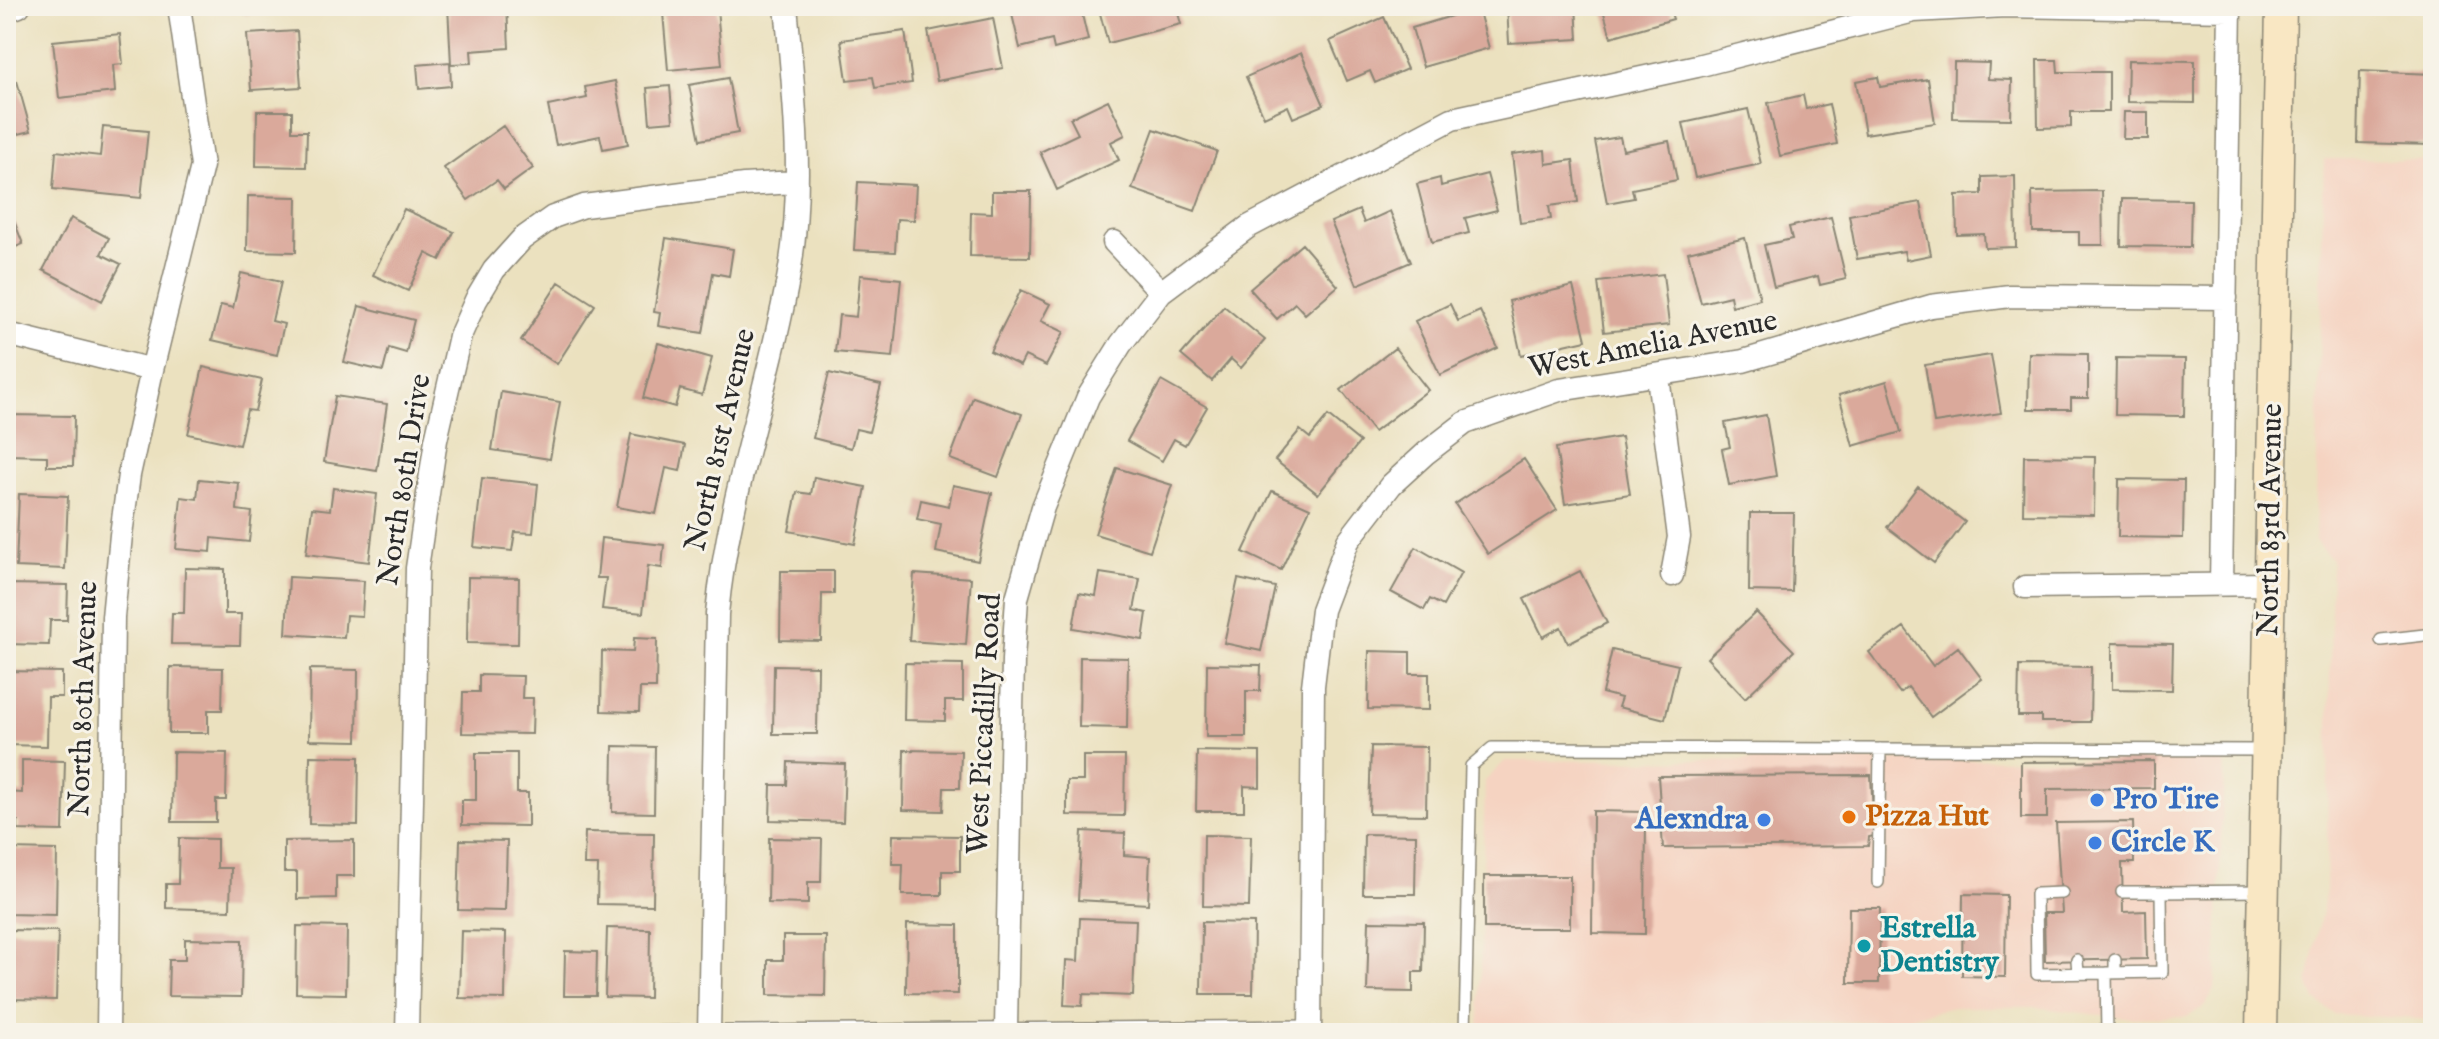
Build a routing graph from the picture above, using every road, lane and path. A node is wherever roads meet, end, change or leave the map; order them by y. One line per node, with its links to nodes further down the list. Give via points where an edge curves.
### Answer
1 (19, 6): 6 (street)
2 (179, 6): 12 (street, North 80th Avenue, via 202,166)
3 (786, 6): 7 (street, North 81st Avenue)
4 (2281, 6): 16 (main road, North 83rd Avenue)
5 (2230, 8): 9 (street, West Piccadilly Road, via 2005,6 1914,11 1697,66 1452,119 1248,227); 10 (street, North 83rd Avenue)
6 (6, 11)
7 (795, 182): 33 (street, North 81st Avenue, via 781,317 722,560); 35 (street, North 80th Drive, via 584,206 553,217 522,239 476,300 460,336 436,440 417,568)
8 (1114, 242): 9 (street)
9 (1161, 292): 31 (street, West Piccadilly Road, via 1088,397 1043,507 1017,598)
10 (2226, 298): 13 (street, West Amelia Avenue, via 2010,296 1957,302 1743,361); 15 (street, North 83rd Avenue)
11 (7, 334): 12 (street)
12 (152, 370): 34 (street, North 80th Avenue, via 129,475 113,617)
13 (1658, 377): 14 (street, via 1679,537); 32 (street, West Amelia Avenue, via 1559,390 1465,423 1391,485 1348,541 1329,586 1315,649)
14 (1672, 575)
15 (2221, 584): 16 (street); 17 (street)
16 (2270, 584): 21 (main road, North 83rd Avenue)
17 (2025, 587)
18 (2433, 634): 19 (lane)
19 (2381, 640)
20 (1880, 749): 21 (lane); 22 (lane); 37 (lane, via 1492,748 1471,766)
21 (2267, 750): 23 (main road, North 83rd Avenue)
22 (1878, 882)
23 (2263, 891): 25 (lane); 39 (main road, North 83rd Avenue)
24 (2122, 892): 25 (lane)
25 (2161, 892): 30 (lane, via 2162,972)
26 (2062, 893): 29 (lane, via 2036,894 2037,974)
27 (2077, 960): 29 (lane)
28 (2115, 960): 30 (lane)
29 (2078, 973): 30 (lane)
30 (2111, 973): 38 (lane)
31 (1006, 1028): 32 (lane); 33 (lane)
32 (1310, 1030)
33 (709, 1032): 36 (lane)
34 (108, 1033)
35 (407, 1033)
36 (527, 1033)
37 (1465, 1033)
38 (2107, 1033)
39 (2261, 1033)

